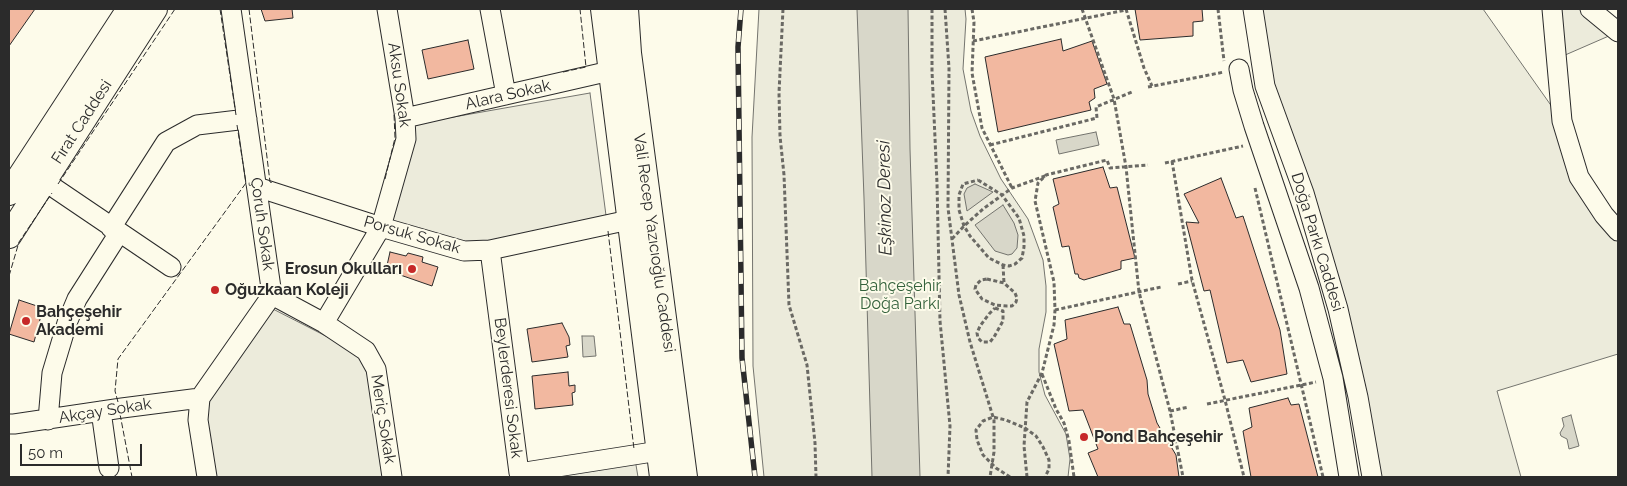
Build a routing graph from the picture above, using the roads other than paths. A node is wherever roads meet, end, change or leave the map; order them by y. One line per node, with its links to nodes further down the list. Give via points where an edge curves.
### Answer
1 (130, 9): 19 (main road, Fırat Caddesi)
2 (155, 9): 17 (main road, Fırat Caddesi)
3 (231, 9): 16 (street, Çoruh Sokak)
4 (388, 9): 15 (street, Aksu Sokak)
5 (490, 9): 14 (street)
6 (603, 9): 13 (main road, Vali Recep Yazıcıoğlu Caddesi)
7 (626, 9): 38 (main road, Vali Recep Yazıcıoğlu Caddesi, via 629,53)
8 (1253, 9): 40 (street, Doğa Parkı Caddesi, via 1266,86 1304,193 1338,309)
9 (1552, 9): 22 (street, via 1562,121 1579,177)
10 (1590, 9): 11 (street)
11 (1618, 32)
12 (1232, 66): 39 (street, via 1243,90 1309,288 1333,378)
13 (610, 71): 14 (street, Alara Sokak); 20 (main road, Vali Recep Yazıcıoğlu Caddesi)
14 (506, 95): 15 (street, Alara Sokak)
15 (406, 118): 21 (street, Aksu Sokak, via 406,139)
16 (247, 119): 18 (street, Çoruh Sokak); 23 (street, via 197,125 166,142)
17 (44, 181): 23 (street); 24 (main road, Fırat Caddesi)
18 (257, 187): 21 (street, Porsuk Sokak); 27 (street, Çoruh Sokak)
19 (9, 193)
20 (629, 220): 25 (street, Porsuk Sokak); 33 (main road, Vali Recep Yazıcıoğlu Caddesi)
21 (381, 227): 25 (street, Porsuk Sokak, via 464,251); 28 (street, Aksu Sokak)
22 (1618, 230)
23 (115, 231): 26 (street); 31 (street, via 67,323 52,373)
24 (9, 236)
25 (490, 250): 33 (street, Beylerderesi Sokak, via 518,473)
26 (171, 267)
27 (272, 295): 28 (street, Meriç Sokak); 29 (street)
28 (324, 323): 36 (street, Meriç Sokak, via 366,352 376,368)
29 (200, 398): 30 (street, Akçay Sokak); 35 (street, via 198,420)
30 (101, 411): 31 (street, Akçay Sokak); 34 (street)
31 (48, 420): 32 (street, Akçay Sokak)
32 (9, 424)
33 (659, 451): 37 (main road, Vali Recep Yazıcıoğlu Caddesi)
34 (109, 468)
35 (207, 477)
36 (392, 477)
37 (662, 477)
38 (686, 477)
39 (1349, 477)
40 (1372, 477)

